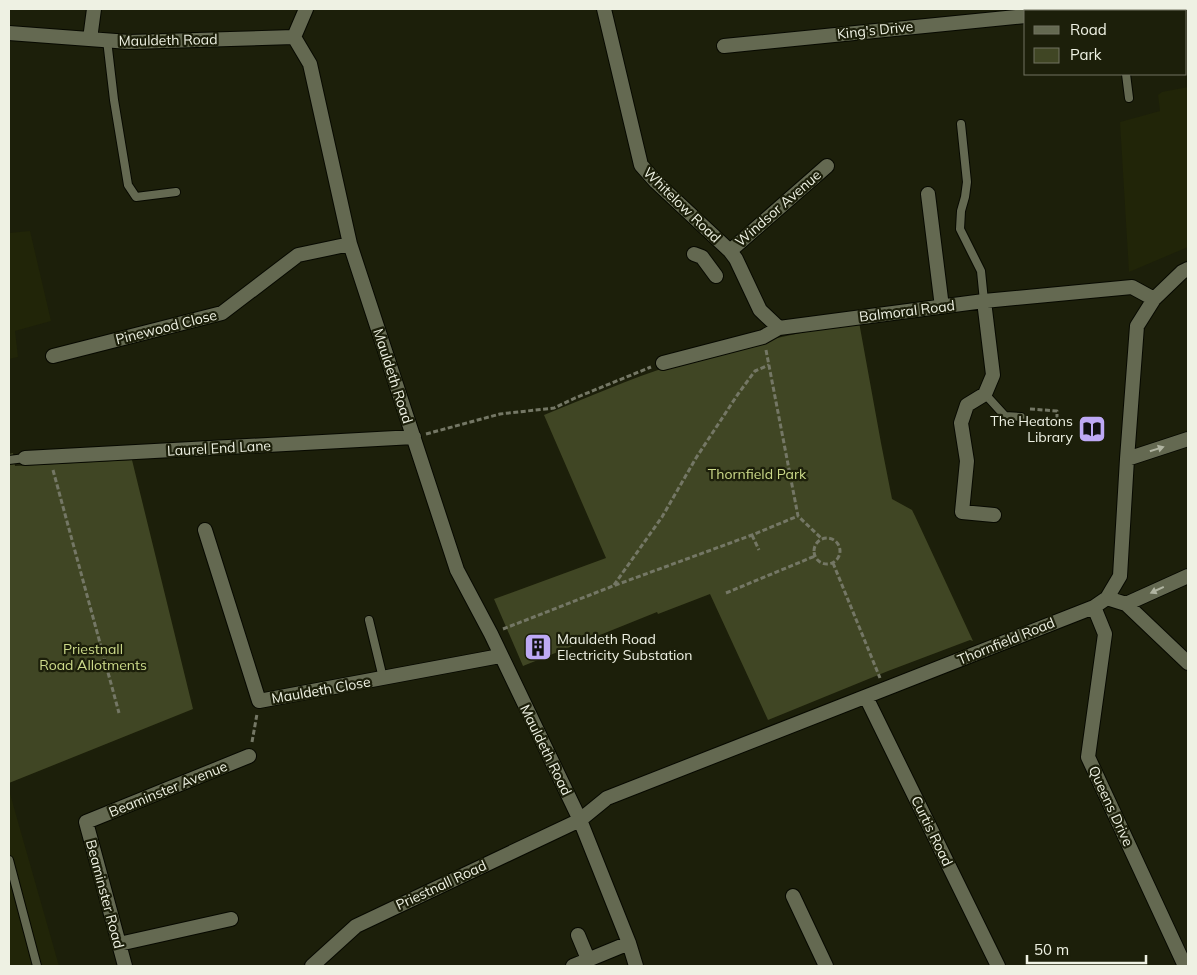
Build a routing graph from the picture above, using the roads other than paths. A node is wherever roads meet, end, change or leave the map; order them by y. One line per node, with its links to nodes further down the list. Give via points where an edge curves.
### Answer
1 (94, 9): 7 (street)
2 (306, 9): 6 (street)
3 (604, 9): 17 (street, Whitelow Road, via 641,165)
4 (1024, 16): 9 (street, King's Drive)
5 (9, 33): 7 (street, Mauldeth Road)
6 (294, 37): 8 (street, Mauldeth Road); 16 (street, Mauldeth Road, via 310,64)
7 (90, 39): 8 (street, Mauldeth Road)
8 (107, 40): 14 (lane, via 128,185 136,197)
9 (724, 46)
10 (1126, 75): 11 (lane)
11 (1129, 98)
12 (961, 124): 21 (lane, via 967,182 960,230 981,272)
13 (827, 166): 17 (street, Windsor Avenue)
14 (176, 192)
15 (928, 194): 22 (street)
16 (350, 244): 24 (street, Pinewood Close, via 298,255 222,313); 28 (street, Mauldeth Road)
17 (727, 249): 19 (street, Windsor Avenue, via 699,258); 23 (street, Whitelow Road, via 736,259 760,310)
18 (1188, 269): 20 (street, Thornfield Road)
19 (716, 276)
20 (1154, 299): 21 (street, Balmoral Road, via 1132,287); 31 (street, Thornfield Road, via 1137,326)
21 (984, 301): 22 (street, Balmoral Road); 26 (street, via 993,374)
22 (942, 307): 23 (street, Balmoral Road)
23 (779, 328): 25 (street, Balmoral Road, via 763,337)
24 (53, 356)
25 (663, 363)
26 (985, 394): 27 (lane, via 1005,416); 33 (street, via 967,406 961,423 967,461 962,512)
27 (1020, 417)
28 (414, 437): 30 (street, Laurel End Lane); 40 (street, Mauldeth Road, via 457,570)
29 (1188, 439): 31 (street, one-way to 29)
30 (25, 458): 32 (lane)
31 (1127, 459): 36 (street, Thornfield Road, via 1120,576)
32 (9, 460)
33 (994, 515)
34 (205, 530): 42 (street, Mauldeth Close, via 259,701)
35 (1188, 576): 37 (street, one-way to 37)
36 (1107, 598): 37 (street); 38 (street, Thornfield Road)
37 (1126, 604): 41 (street)
38 (1094, 607): 43 (street, Thornfield Road); 60 (street, Queens Drive, via 1104,634 1088,757)
39 (369, 620): 42 (lane)
40 (500, 656): 42 (street, Mauldeth Close); 45 (street, Mauldeth Road)
41 (1188, 663)
42 (383, 678)
43 (866, 697): 45 (street, Thornfield Road, via 607,798); 59 (street, Curtis Road)
44 (250, 756): 46 (street, Beaminster Avenue)
45 (580, 820): 51 (street, Mauldeth Road); 56 (street, Priestnall Road, via 356,926)
46 (86, 822): 52 (street, Beaminster Road)
47 (9, 860): 54 (lane)
48 (793, 896): 58 (street)
49 (231, 919): 52 (street)
50 (578, 935): 53 (street)
51 (629, 943): 53 (street); 57 (street, Mauldeth Road)
52 (119, 944): 55 (street, Beaminster Road)
53 (582, 963)
54 (37, 966)
55 (125, 966)
56 (312, 966)
57 (636, 966)
58 (826, 966)
59 (998, 966)
60 (1185, 966)

